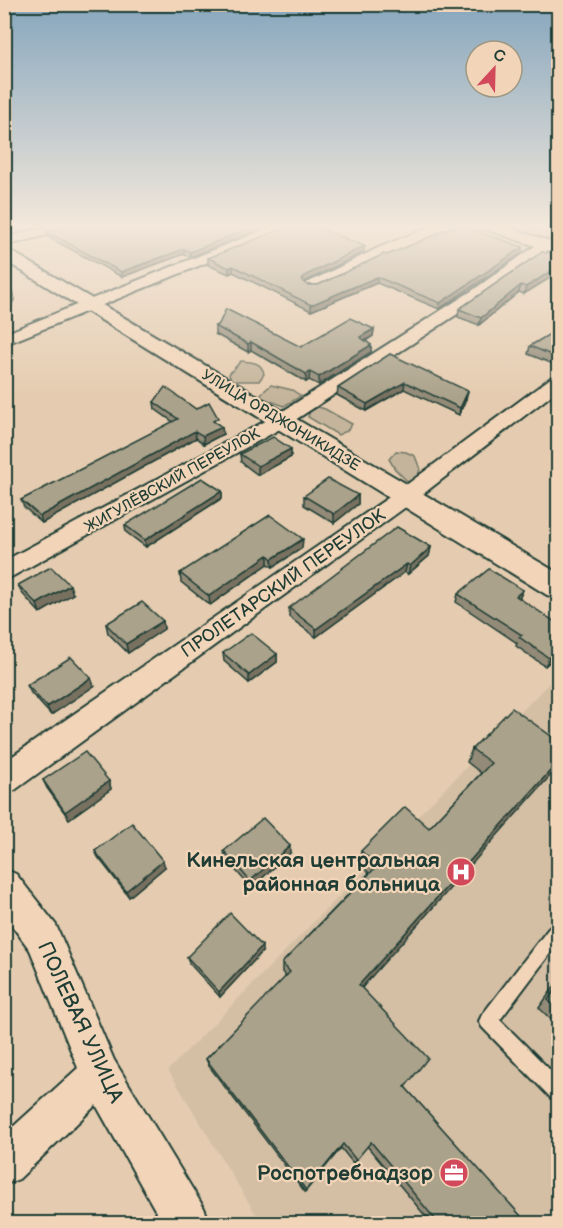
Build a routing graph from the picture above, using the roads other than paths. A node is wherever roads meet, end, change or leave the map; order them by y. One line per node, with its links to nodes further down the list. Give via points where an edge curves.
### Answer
1 (54, 282): 6 (street, УЛИЦА ОРДЖОНИКИДЗЕ)
2 (143, 282): 6 (street)
3 (319, 282): 5 (street)
4 (496, 282): 9 (street, ЖИГУЛЁВСКИЙ ПЕРЕУЛОК)
5 (312, 286)
6 (89, 304): 7 (street); 9 (street, УЛИЦА ОРДЖОНИКИДЗЕ)
7 (4, 340)
8 (558, 381): 10 (street, ПРОЛЕТАРСКИЙ ПЕРЕУЛОК)
9 (282, 420): 10 (street, УЛИЦА ОРДЖОНИКИДЗЕ); 11 (street, ЖИГУЛЁВСКИЙ ПЕРЕУЛОК)
10 (406, 496): 12 (street, УЛИЦА ОРДЖОНИКИДЗЕ); 13 (street, ПРОЛЕТАРСКИЙ ПЕРЕУЛОК)
11 (4, 572)
12 (558, 587)
13 (4, 780)
14 (4, 886): 16 (street, ПОЛЕВАЯ УЛИЦА, via 43,938)
15 (558, 930): 17 (lane, via 488,1021)
16 (100, 1074): 18 (street); 19 (street, ПОЛЕВАЯ УЛИЦА)
17 (558, 1091)
18 (4, 1164)
19 (188, 1224)

